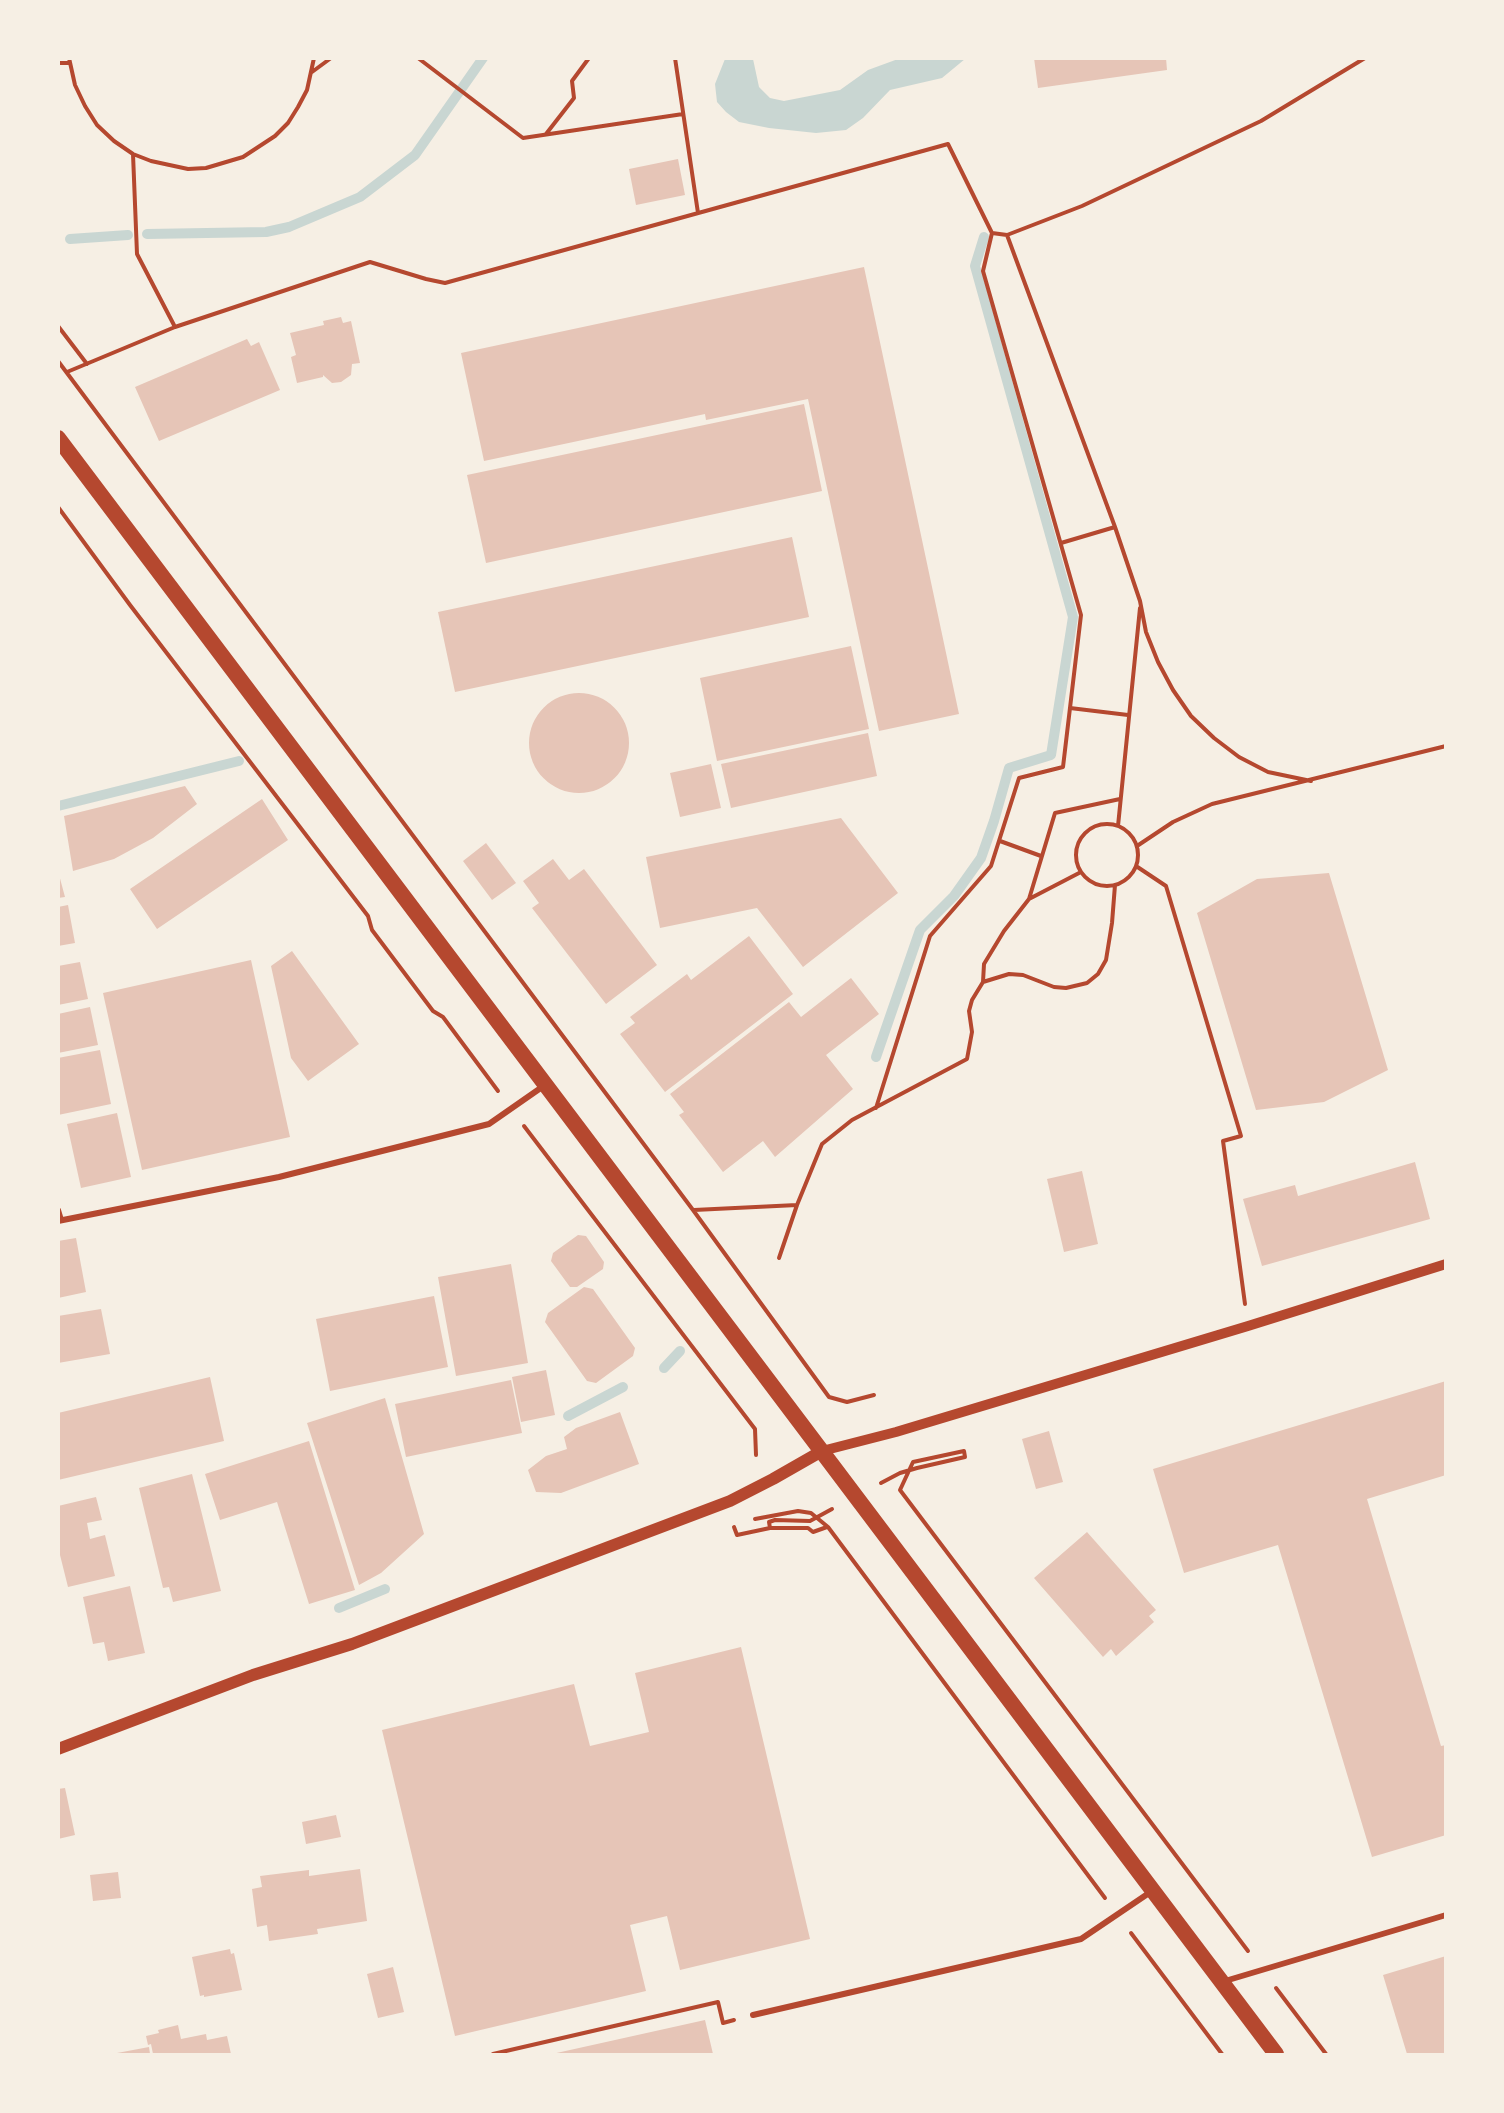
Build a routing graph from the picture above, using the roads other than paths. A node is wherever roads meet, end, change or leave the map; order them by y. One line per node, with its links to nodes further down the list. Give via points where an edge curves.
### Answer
1 (58, 438): 2 (highway)
2 (546, 1084): 4 (street, via 489,1124 290,1174); 6 (highway)
3 (58, 1210): 4 (street)
4 (60, 1221)
5 (1446, 1264): 6 (street, via 896,1432)
6 (822, 1451): 7 (main road, via 730,1501 352,1644 253,1675); 8 (highway)
7 (58, 1749)
8 (1153, 1891): 10 (highway); 11 (street, via 1082,1939)
9 (1446, 1915): 10 (street)
10 (1222, 1982): 12 (highway)
11 (753, 2016)
12 (1276, 2055)

